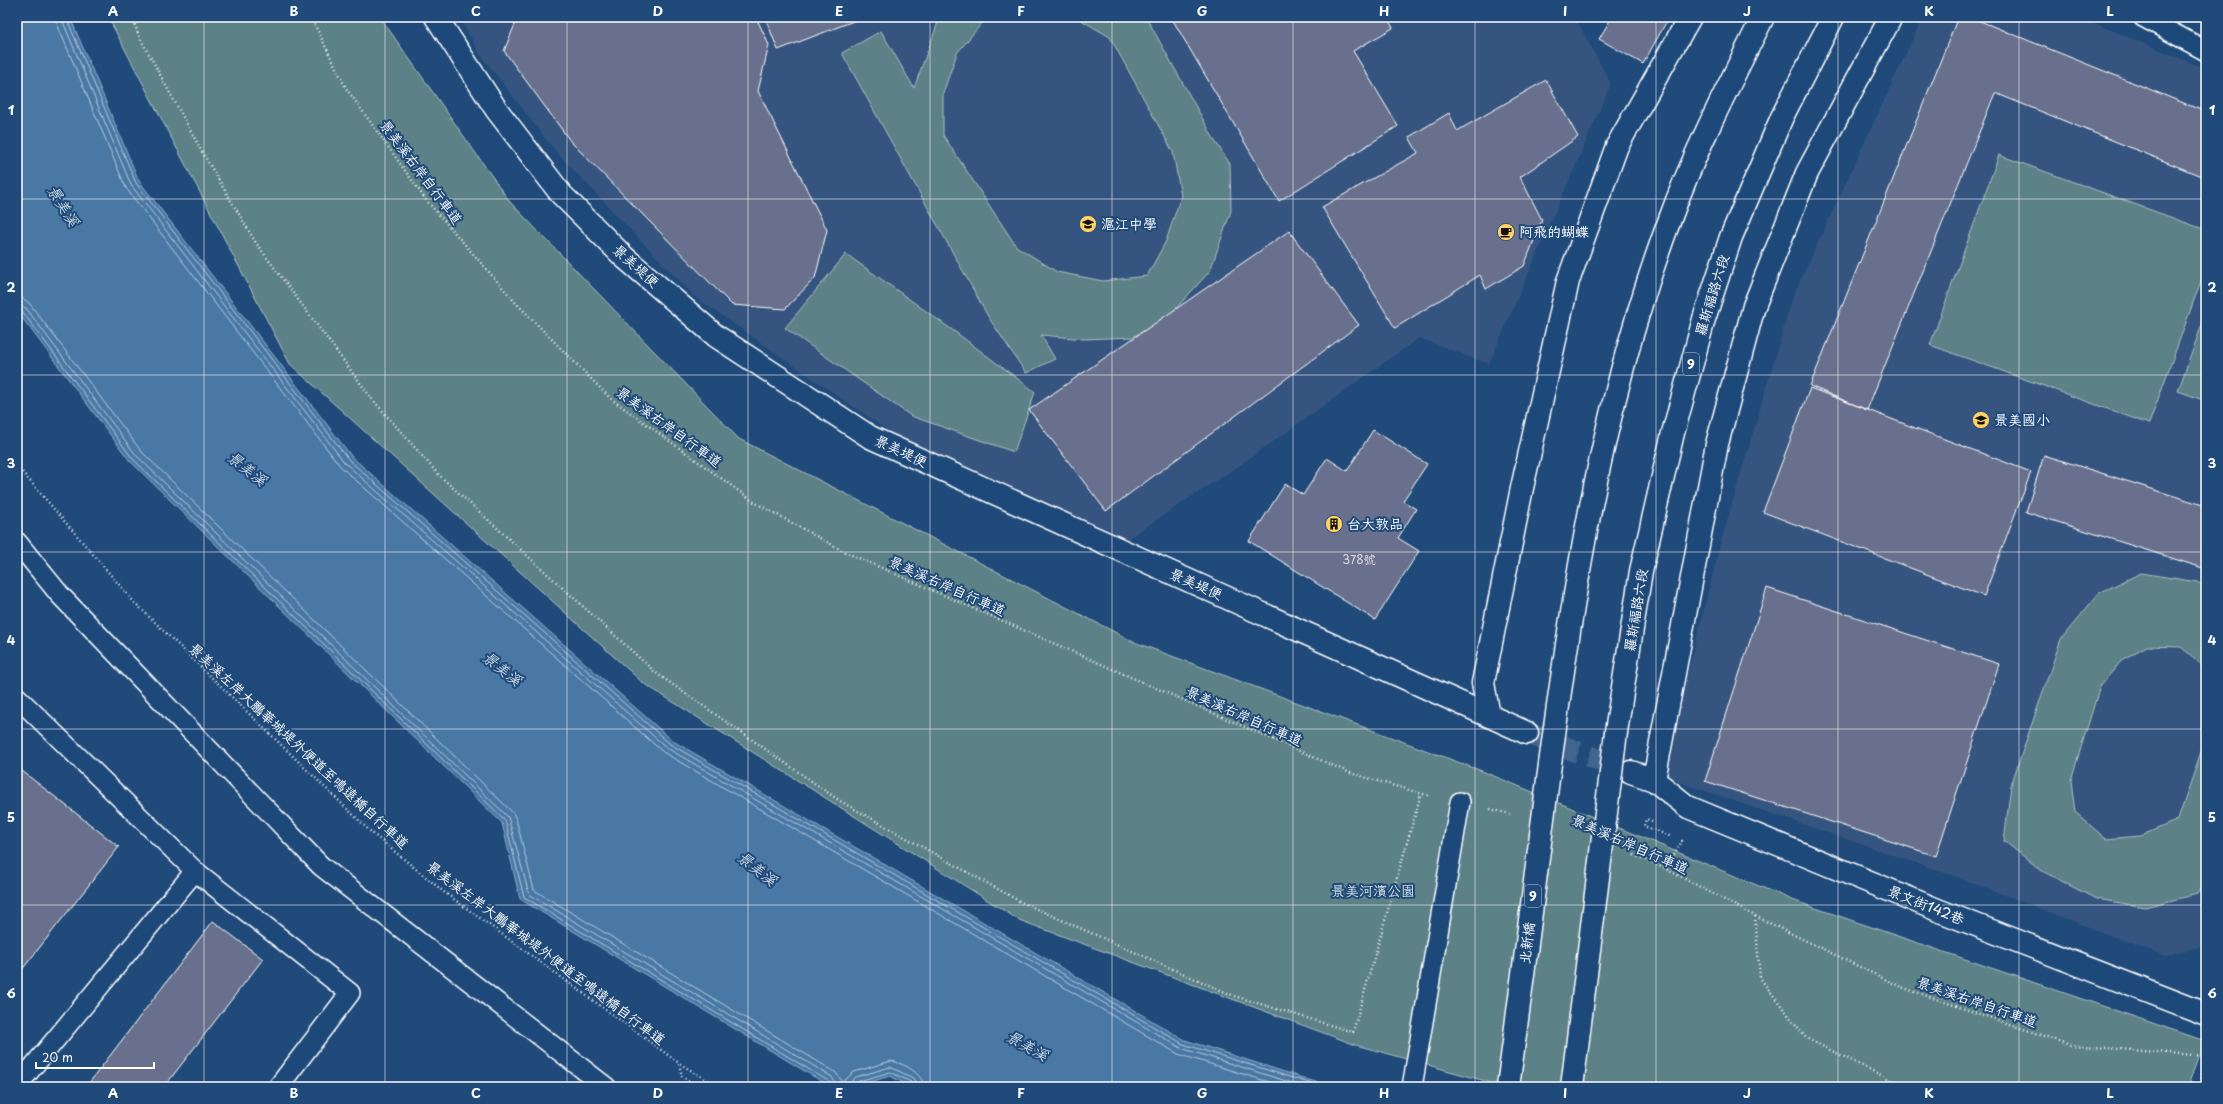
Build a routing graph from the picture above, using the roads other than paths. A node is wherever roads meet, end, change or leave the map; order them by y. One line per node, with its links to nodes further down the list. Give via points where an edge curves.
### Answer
1 (436, 17): 10 (street, 景美堤便, via 496,109 561,194 624,257 716,336 870,437)
2 (1690, 17): 10 (street, via 1617,146 1568,281 1482,683)
3 (1763, 17): 21 (street, 北新橋 / 9, bridge, via 1720,102 1670,218 1642,303 1609,423 1578,576 1558,704)
4 (1833, 17): 22 (street, 羅斯福路六段 / 9, bridge, via 1782,117 1734,230 1704,319 1673,433 1642,571 1616,732)
5 (1891, 17): 13 (street, via 1807,173 1754,306 1717,444)
6 (2143, 17): 7 (lane)
7 (2206, 51)
8 (17, 542): 19 (lane, via 60,595 321,866)
9 (17, 697): 15 (lane)
10 (1489, 716): 11 (street, 景美堤便)
11 (1527, 733)
12 (1631, 772): 13 (street)
13 (1654, 780): 16 (street, 景文街142巷, via 1688,808 1940,911)
14 (1460, 802): 20 (lane)
15 (195, 871): 17 (lane); 18 (lane, via 350,993)
16 (2206, 1014)
17 (17, 1086)
18 (278, 1087)
19 (606, 1087)
20 (1412, 1087)
21 (1508, 1087)
22 (1572, 1087)

